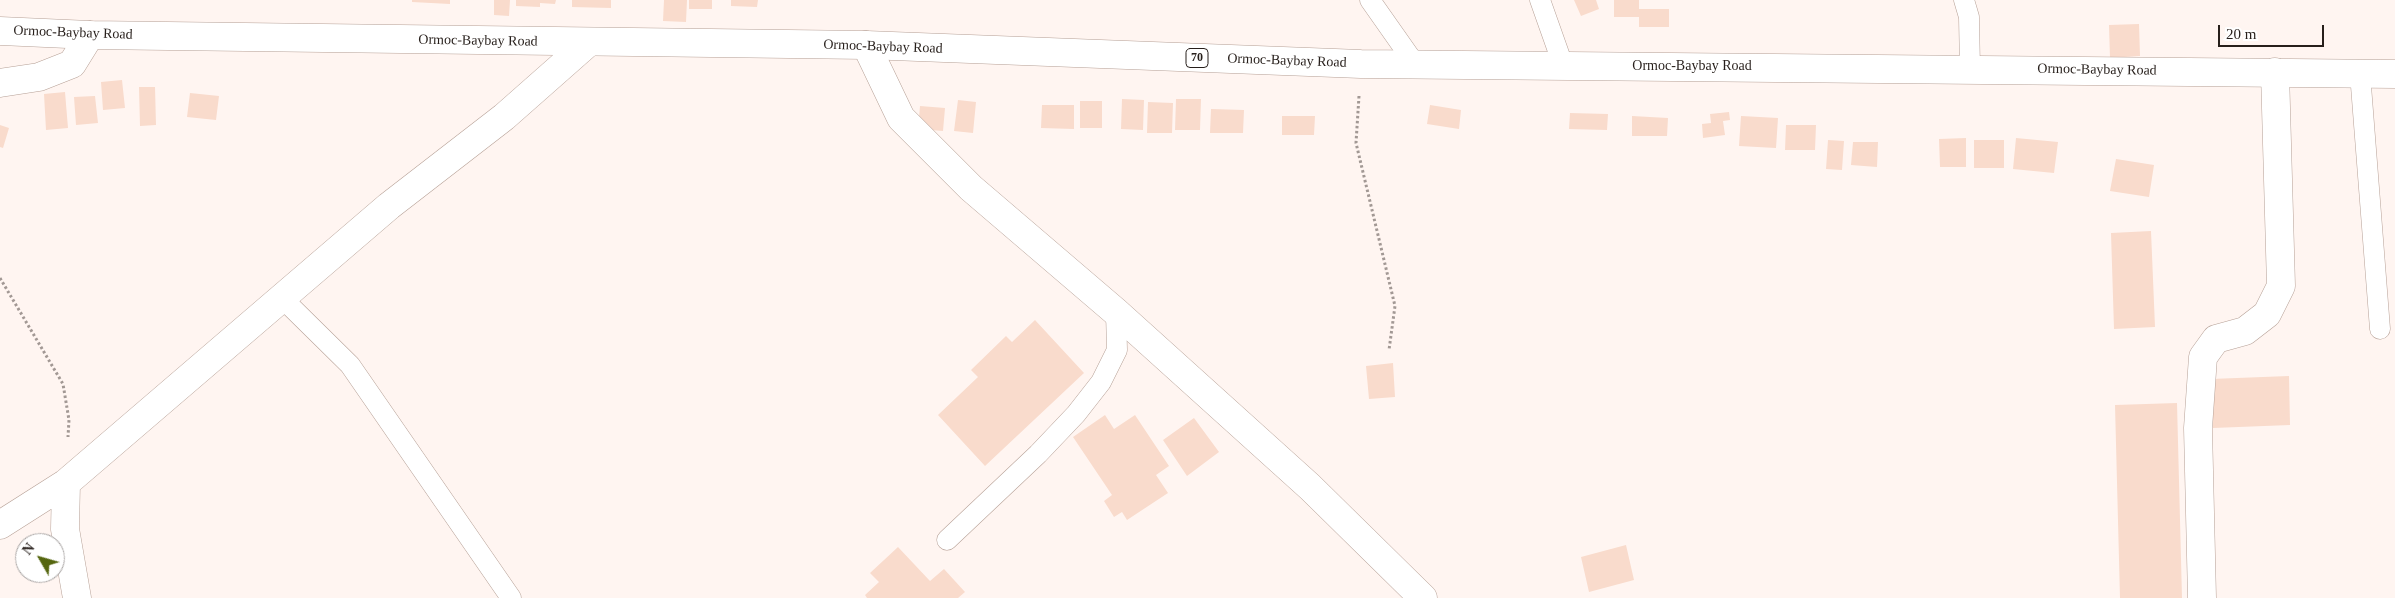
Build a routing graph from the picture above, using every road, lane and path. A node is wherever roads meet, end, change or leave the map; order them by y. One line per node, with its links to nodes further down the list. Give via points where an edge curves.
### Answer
1 (1370, 0): 9 (lane)
2 (1540, 0): 10 (lane)
3 (1964, 0): 11 (lane, via 1969,17)
4 (0, 30): 5 (main road, Ormoc-Baybay Road / 70)
5 (90, 35): 6 (main road, Ormoc-Baybay Road / 70); 15 (main road, via 72,64 39,77)
6 (588, 42): 7 (main road, Ormoc-Baybay Road / 70); 17 (main road, via 504,117 389,206)
7 (866, 45): 8 (main road, Ormoc-Baybay Road / 70); 18 (main road, via 901,118 971,188)
8 (1361, 64): 9 (main road, Ormoc-Baybay Road / 70); 20 (path, via 1356,143 1395,306)
9 (1415, 64): 10 (main road, Ormoc-Baybay Road / 70)
10 (1563, 65): 11 (main road, Ormoc-Baybay Road / 70)
11 (1970, 69): 12 (main road, Ormoc-Baybay Road / 70)
12 (2275, 72): 13 (main road, Ormoc-Baybay Road / 70); 27 (main road, via 2281,286 2266,314 2245,331 2216,339 2203,357 2198,428)
13 (2360, 73): 14 (main road, Ormoc-Baybay Road / 70); 19 (lane)
14 (2395, 74)
15 (0, 83)
16 (0, 278): 21 (path, via 63,384 69,420)
17 (282, 298): 21 (main road); 25 (lane, via 350,365)
18 (1116, 312): 23 (lane, via 1116,350 1101,382 1038,454); 26 (main road, via 1310,487)
19 (2380, 329)
20 (1389, 350)
21 (66, 483): 22 (main road); 24 (main road, via 64,529)
22 (0, 525)
23 (947, 540)
24 (77, 598)
25 (511, 598)
26 (1423, 598)
27 (2202, 598)

